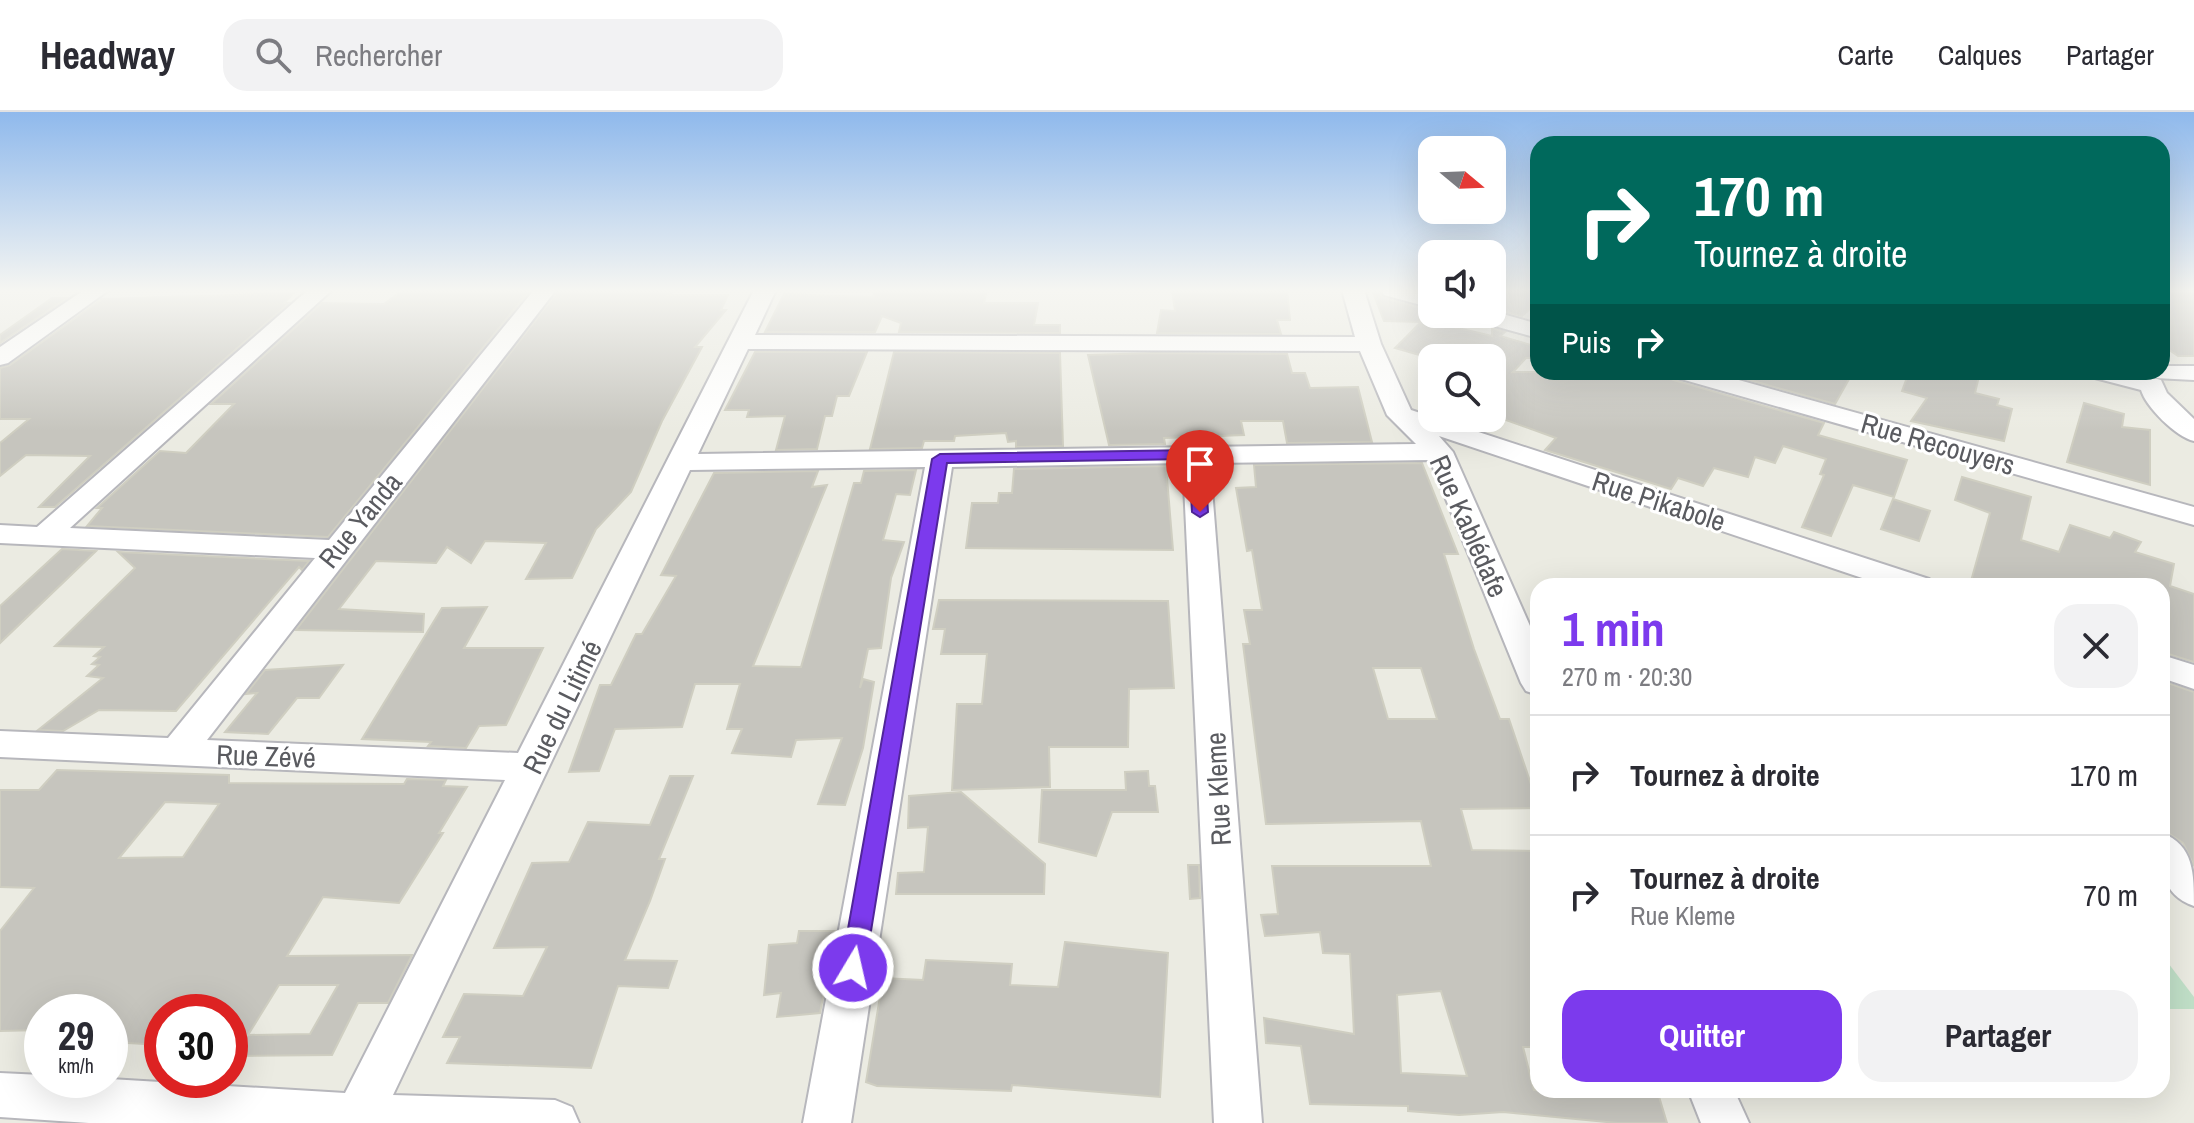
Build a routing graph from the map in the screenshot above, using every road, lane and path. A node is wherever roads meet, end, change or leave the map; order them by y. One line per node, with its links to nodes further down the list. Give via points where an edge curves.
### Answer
1 (30, 337): 8 (street)
2 (268, 337): 21 (street)
3 (507, 337): 22 (street, Rue Yanda)
4 (743, 337): 6 (street, Rue du Litimé)
5 (1367, 337): 7 (street, Rue Kablédafe)
6 (741, 342): 7 (street); 18 (street, Rue du Litimé)
7 (1369, 344): 13 (street, Rue Kablédafe)
8 (0, 358)
9 (2194, 373): 10 (street)
10 (2170, 374)
11 (1711, 380): 19 (street, Rue Recouyers)
12 (2158, 380): 14 (street, via 2155,396)
13 (1400, 415): 15 (street, Rue Kablédafe); 23 (street, Rue Pikabole)
14 (2194, 433)
15 (1440, 452): 16 (street); 24 (street, Rue Kablédafe)
16 (1196, 454): 17 (street); 37 (street, Rue Kleme)
17 (940, 459): 18 (street); 36 (street)
18 (681, 462): 29 (street, Rue du Litimé)
19 (2194, 516)
20 (0, 534): 21 (street)
21 (45, 535): 22 (street)
22 (336, 550): 28 (street, Rue Yanda)
23 (1894, 578)
24 (1530, 664)
25 (2170, 669): 26 (street)
26 (2194, 677)
27 (0, 744): 28 (street, Rue Zévé)
28 (177, 752): 29 (street, Rue Zévé)
29 (532, 767): 34 (street, Rue du Litimé)
30 (2170, 859): 31 (street)
31 (2194, 889)
32 (0, 1095): 34 (street)
33 (1714, 1098): 38 (street)
34 (357, 1120): 35 (street)
35 (555, 1123)
36 (827, 1123)
37 (1238, 1123)
38 (1725, 1123)

